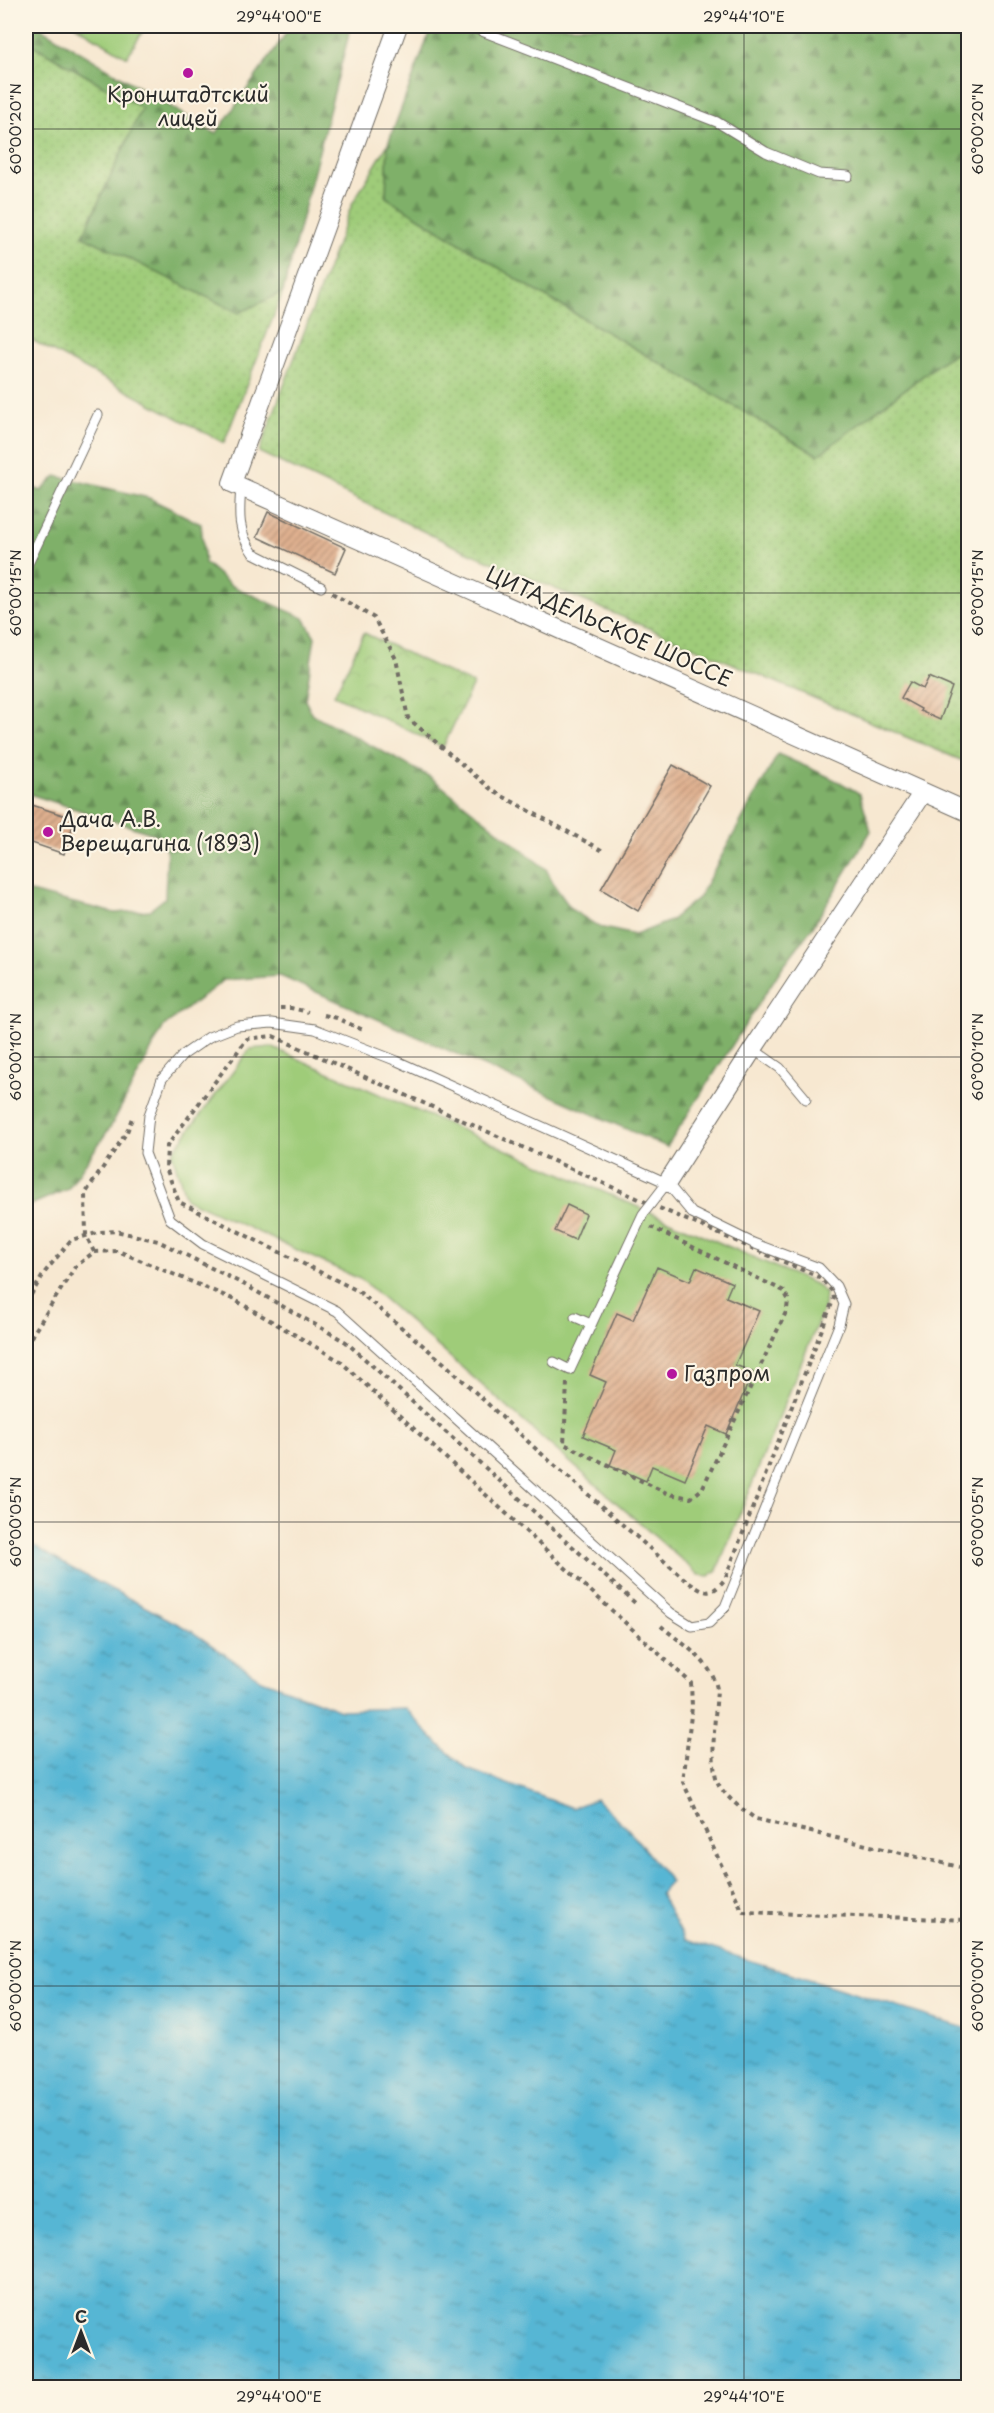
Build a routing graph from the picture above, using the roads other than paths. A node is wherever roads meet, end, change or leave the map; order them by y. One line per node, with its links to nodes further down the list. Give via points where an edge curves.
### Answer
1 (398, 26): 5 (street)
2 (469, 26): 3 (lane, via 717,122 766,152 819,174)
3 (848, 176)
4 (98, 415): 6 (lane)
5 (236, 485): 7 (lane, via 238,520 254,553); 8 (street, ЦИТАДЕЛЬСКОЕ ШОССЕ)
6 (26, 568)
7 (321, 587)
8 (923, 792): 9 (street, ЦИТАДЕЛЬСКОЕ ШОССЕ); 10 (street)
9 (969, 812)
10 (753, 1049): 11 (lane, via 780,1068); 12 (street)
11 (806, 1098)
12 (667, 1184): 12 (lane, via 397,1061 315,1029 272,1023 237,1026 209,1037 183,1055 162,1079 149,1115 146,1153 170,1219 203,1244 337,1311 671,1613 692,1626 709,1623 725,1607 844,1304 836,1286 819,1268 753,1243 692,1213); 14 (lane, via 639,1222)
13 (575, 1317): 14 (lane)
14 (591, 1324): 15 (lane, via 570,1370)
15 (554, 1362)

